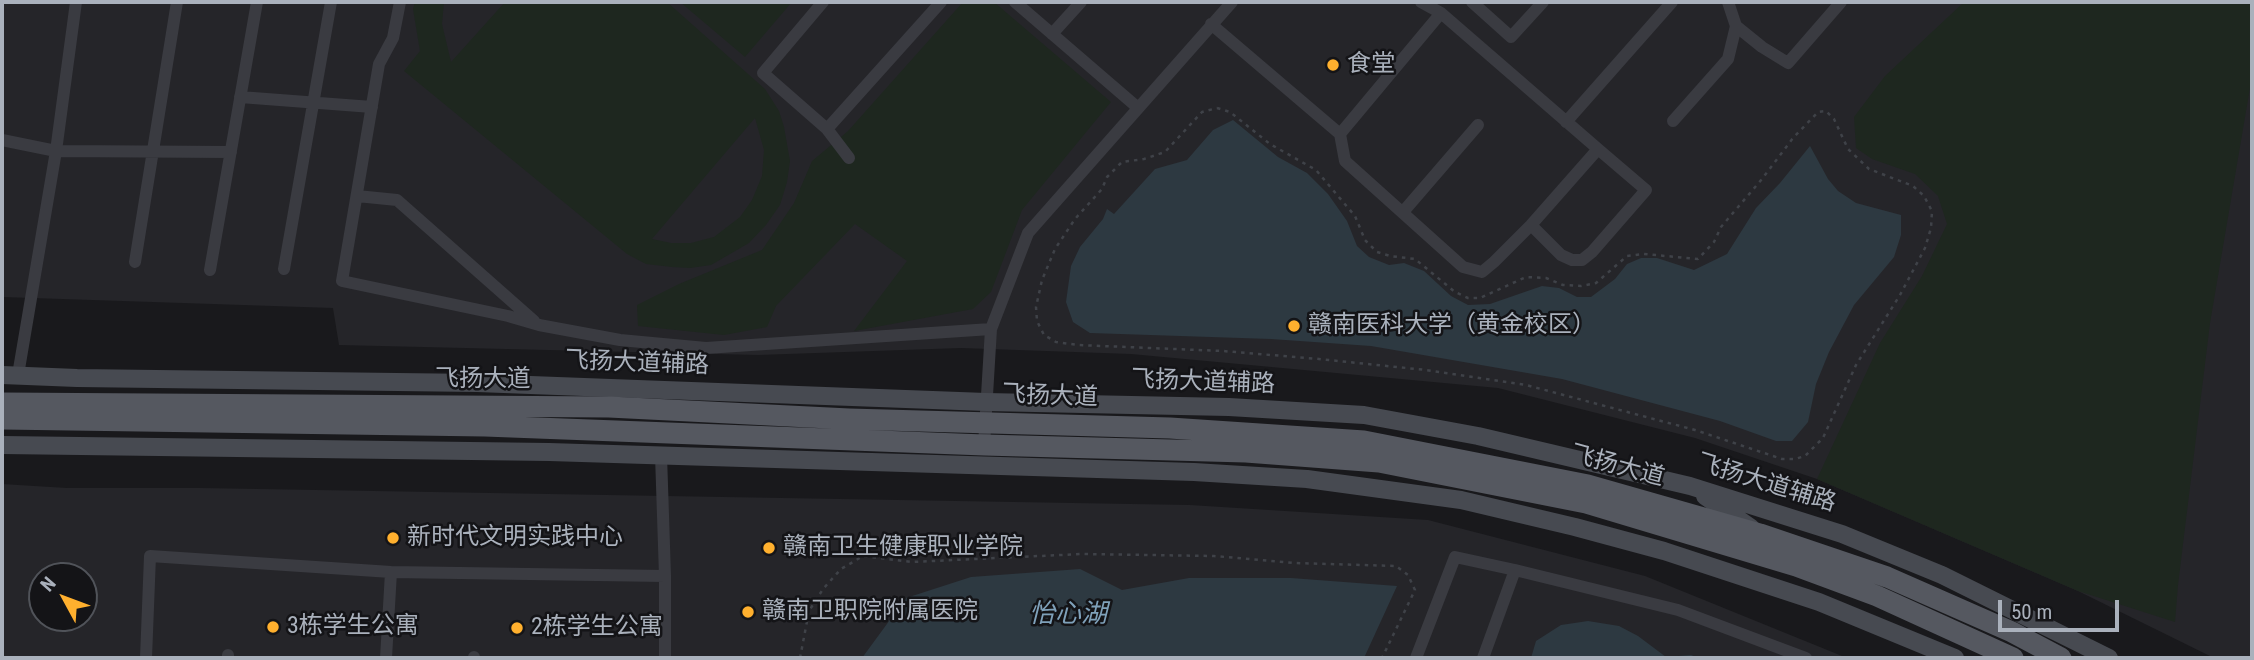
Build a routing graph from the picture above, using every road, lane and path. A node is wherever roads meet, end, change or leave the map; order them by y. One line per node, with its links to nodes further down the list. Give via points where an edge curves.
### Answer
1 (76, 2): 32 (street)
2 (177, 2): 33 (street)
3 (257, 2): 21 (street)
4 (331, 2): 22 (street)
5 (400, 2): 23 (street, via 393,38 379,64)
6 (823, 2): 28 (street, via 762,73)
7 (941, 2): 28 (street)
8 (1015, 2): 20 (street)
9 (1081, 2): 20 (street)
10 (1232, 2): 18 (street)
11 (1421, 2): 17 (street)
12 (1472, 2): 13 (street, via 1511,37)
13 (1543, 2)
14 (1672, 2): 26 (street)
15 (1728, 2): 19 (street)
16 (1841, 2): 19 (street, via 1787,62)
17 (1441, 13): 26 (street); 29 (street)
18 (1211, 24): 24 (street); 29 (street)
19 (1736, 26): 25 (street, via 1728,59)
20 (1052, 34): 24 (street)
21 (240, 97): 22 (street); 34 (street)
22 (313, 103): 23 (street); 41 (street)
23 (372, 107): 37 (street)
24 (1137, 107): 44 (street, via 1028,233)
25 (1673, 121)
26 (1566, 122): 31 (street)
27 (1478, 125): 38 (street)
28 (827, 129): 35 (street)
29 (1340, 134): 38 (street, via 1345,161)
30 (2, 140): 32 (street)
31 (1598, 149): 39 (street); 39 (street, via 1646,190 1592,252 1582,260 1572,260)
32 (56, 151): 33 (street); 45 (street)
33 (153, 151): 34 (street); 40 (street)
34 (231, 152): 42 (street)
35 (849, 158)
36 (1101, 189): 36 (path, via 1055,249 1042,280 1037,321 1044,335 1056,342 1319,359 1526,385 1795,459 1805,456 1823,438 1856,365 1925,248 1932,211 1913,186 1869,169 1848,149 1834,119 1826,111 1818,112 1698,259 1628,256 1596,283 1563,285 1526,277 1480,298 1468,298 1415,259 1377,252 1365,240 1356,216 1316,170 1270,144 1230,112 1217,108 1202,112 1165,152 1122,162)
37 (357, 196): 43 (street, via 397,200); 43 (street, via 342,281)
38 (1403, 212): 39 (street, via 1463,267 1482,272)
39 (1531, 225)
40 (135, 262)
41 (284, 269)
42 (210, 270)
43 (539, 325): 44 (street, via 620,340 705,348)
44 (991, 329): 53 (street)
45 (10, 375): 46 (street, 飞扬大道辅路)
46 (77, 378): 47 (street, 飞扬大道辅路); 50 (street)
47 (659, 390): 48 (street, 飞扬大道辅路); 51 (street)
48 (774, 393): 53 (street, 飞扬大道辅路); 55 (street)
49 (2, 403): 50 (main road, 飞扬大道)
50 (154, 404): 51 (main road, 飞扬大道)
51 (609, 407): 55 (main road, 飞扬大道)
52 (1229, 407): 53 (street, 飞扬大道辅路); 57 (street); 68 (street, 飞扬大道辅路, via 1364,415 1478,436)
53 (986, 411): 55 (main road, 飞扬大道); 57 (main road, 飞扬大道); 60 (street)
54 (2, 419): 56 (main road, 飞扬大道)
55 (849, 419)
56 (485, 426): 58 (main road, 飞扬大道); 62 (street)
57 (1170, 428): 69 (main road, 飞扬大道, via 1364,441 1588,485)
58 (800, 438): 60 (main road, 飞扬大道); 64 (street)
59 (2, 445): 62 (street)
60 (984, 445): 61 (main road, 飞扬大道)
61 (1122, 449): 65 (main road, 飞扬大道); 66 (street)
62 (549, 452): 63 (street)
63 (662, 455): 64 (street); 74 (street)
64 (732, 458): 66 (street)
65 (1379, 462): 67 (street); 70 (main road, 飞扬大道, via 1586,503)
66 (1194, 472): 67 (street)
67 (1307, 479): 76 (street, via 1461,500 1575,527 1664,551)
68 (1689, 486): 69 (street); 73 (street, 飞扬大道辅路, via 1842,534)
69 (1760, 534): 75 (main road, 飞扬大道)
70 (1796, 566): 76 (street); 87 (main road, 飞扬大道, via 1877,596)
71 (1515, 570): 78 (street, via 1678,610); 84 (street, via 1455,557); 85 (street)
72 (391, 572): 74 (street); 79 (street, via 150,556); 80 (street)
73 (1942, 575): 75 (street); 77 (street, 飞扬大道辅路)
74 (664, 576): 81 (street)
75 (1888, 577): 88 (main road, 飞扬大道)
76 (1853, 615): 86 (street)
77 (2049, 627): 89 (street); 90 (street, 飞扬大道辅路)
78 (1801, 657)
79 (146, 658)
80 (386, 658)
81 (665, 658)
82 (800, 658): 83 (path, via 809,611 841,569 863,556 912,562 1082,554 1396,566 1408,575 1415,590)
83 (1382, 658)
84 (1416, 658)
85 (1483, 658)
86 (1955, 658)
87 (2013, 658)
88 (2060, 658)
89 (2081, 658)
90 (2109, 658)

